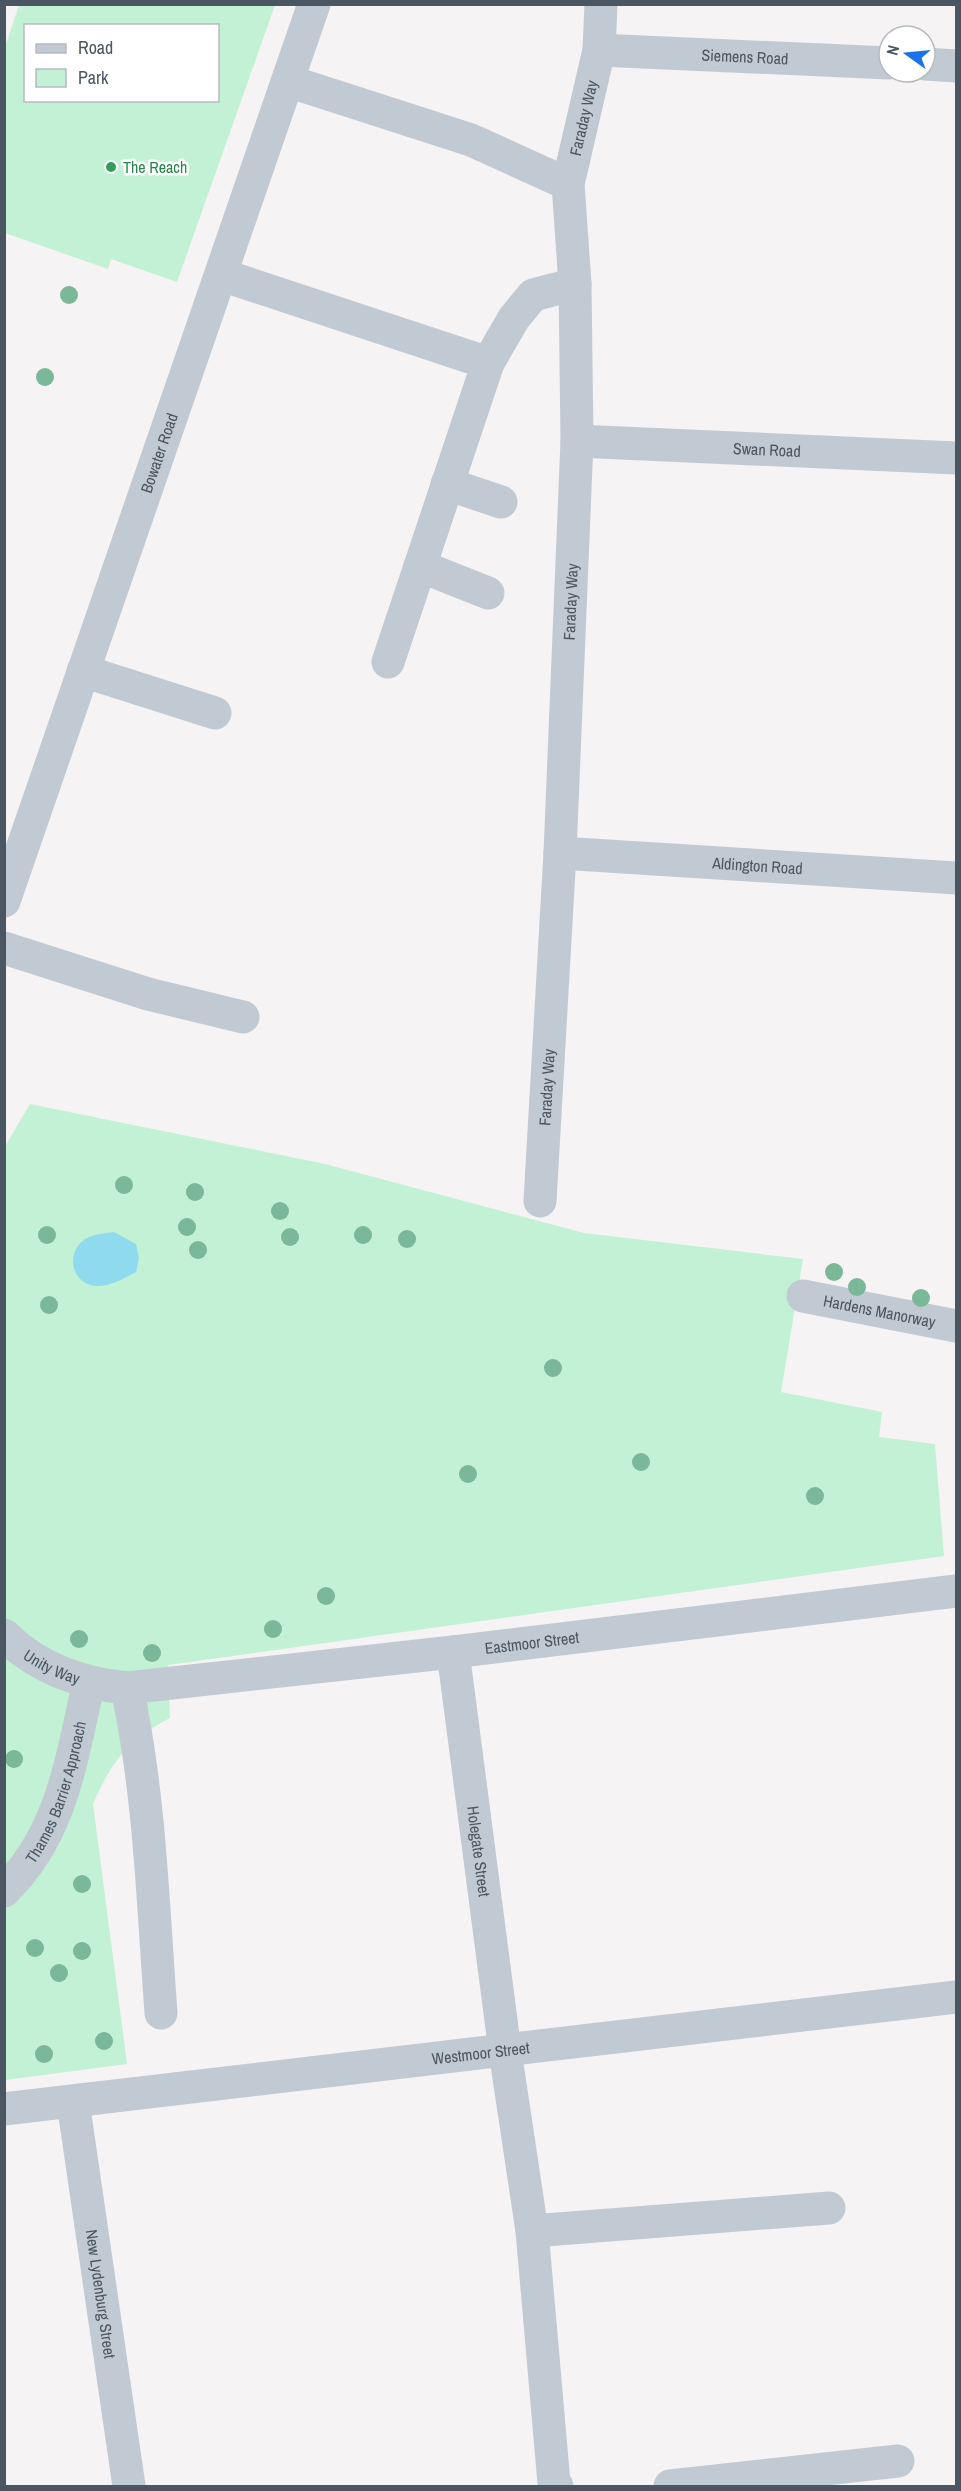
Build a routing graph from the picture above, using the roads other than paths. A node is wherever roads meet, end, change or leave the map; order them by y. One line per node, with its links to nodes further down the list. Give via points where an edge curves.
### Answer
1 (314, 4): 7 (street, Bowater Road)
2 (601, 4): 3 (street, Faraday Way)
3 (599, 50): 4 (street, Siemens Road); 8 (street, Faraday Way)
4 (877, 62)
5 (937, 65): 6 (street)
6 (957, 66)
7 (288, 81): 8 (street, via 471,140); 9 (street, Bowater Road)
8 (568, 184): 10 (street, Faraday Way)
9 (222, 275): 11 (street); 19 (street, Bowater Road)
10 (575, 284): 11 (street, via 533,295 514,318); 12 (street, Faraday Way)
11 (488, 363): 14 (street)
12 (577, 441): 13 (street, Swan Road); 21 (street, Faraday Way)
13 (957, 458)
14 (447, 484): 15 (street); 16 (street)
15 (501, 502)
16 (420, 566): 17 (street); 18 (street)
17 (488, 593)
18 (388, 662)
19 (83, 671): 20 (street); 23 (street, Bowater Road)
20 (215, 713)
21 (560, 853): 22 (street, Aldington Road); 26 (street, Faraday Way)
22 (957, 878)
23 (4, 902)
24 (4, 948): 25 (street, via 148,994)
25 (243, 1017)
26 (540, 1201)
27 (803, 1296): 28 (street, Hardens Manorway)
28 (957, 1326)
29 (957, 1590): 31 (street, Eastmoor Street)
30 (4, 1635): 32 (street, Unity Way, via 51,1669)
31 (453, 1653): 32 (street, Eastmoor Street); 36 (street, Holegate Street)
32 (108, 1686): 33 (street, Thames Barrier Approach, via 40,1848 24,1872); 35 (street, via 138,1738)
33 (4, 1891)
34 (957, 1997): 36 (street, Westmoor Street)
35 (161, 2013)
36 (505, 2051): 37 (street, Westmoor Street); 40 (street, Holegate Street)
37 (73, 2102): 38 (street, Westmoor Street); 42 (street, New Lydenburg Street)
38 (4, 2109)
39 (829, 2208): 40 (street)
40 (532, 2231): 43 (street, Holegate Street)
41 (898, 2461): 44 (street)
42 (129, 2487)
43 (557, 2487)
44 (670, 2487)

